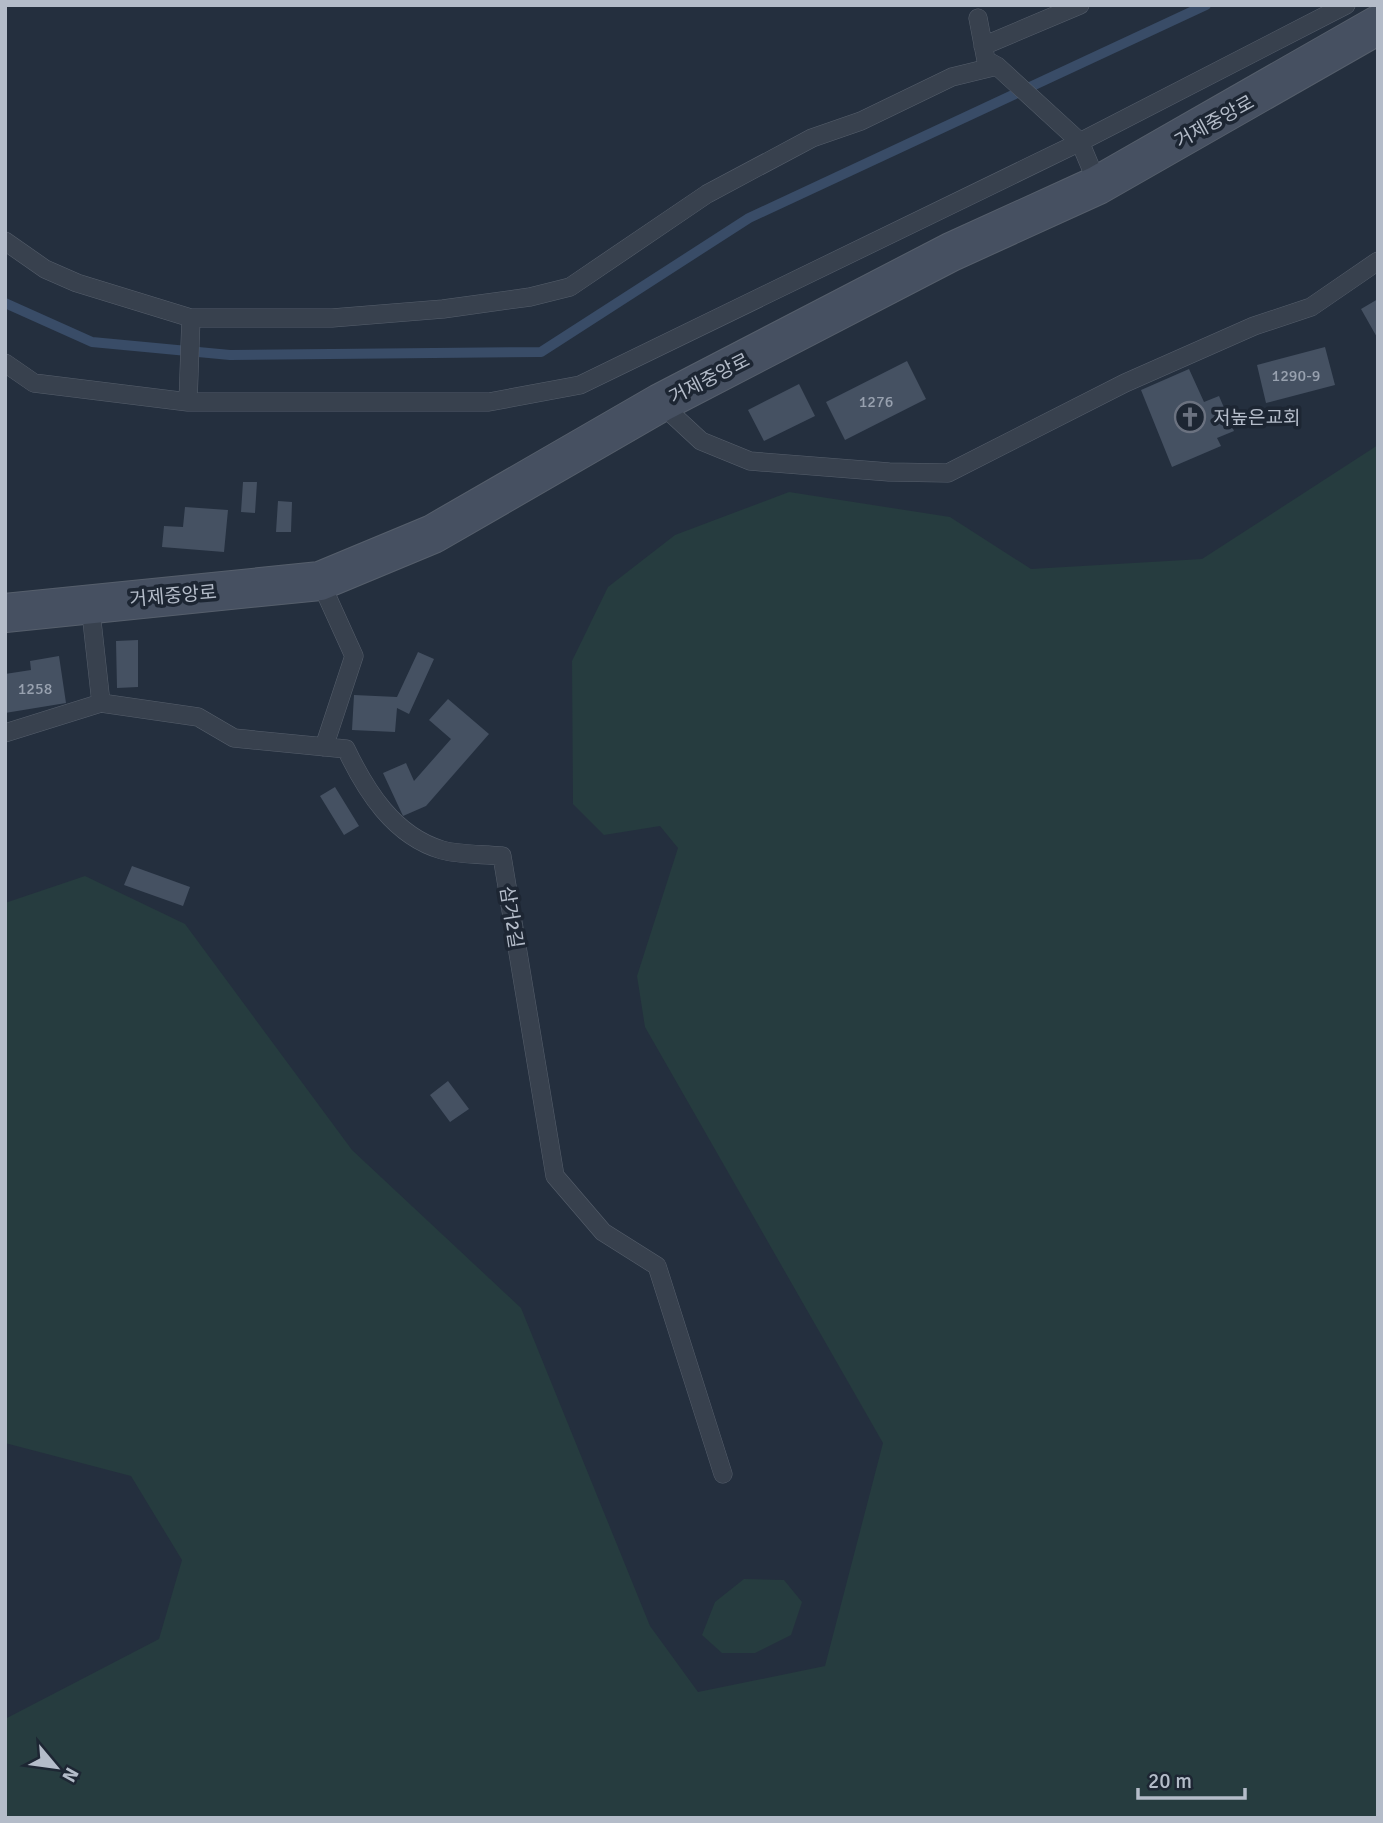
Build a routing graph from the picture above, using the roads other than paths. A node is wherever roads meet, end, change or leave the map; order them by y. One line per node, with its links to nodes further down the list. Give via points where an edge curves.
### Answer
1 (1080, 5): 5 (lane)
2 (1346, 5): 7 (lane)
3 (978, 18): 5 (lane)
4 (1378, 25): 8 (main road, 거제중앙로)
5 (983, 46): 6 (lane, via 986,60)
6 (997, 66): 7 (lane); 11 (lane, via 952,77 746,171 570,287 443,309 332,318)
7 (1080, 142): 8 (lane); 13 (lane, via 580,385 489,402)
8 (1098, 185): 14 (main road, 거제중앙로, via 951,252)
9 (5, 241): 11 (lane, via 56,274)
10 (1378, 261): 14 (lane, via 1311,307 1254,326 1125,383 948,473 750,461 701,441)
11 (191, 318): 13 (lane)
12 (5, 363): 13 (lane, via 34,383)
13 (188, 402)
14 (660, 403): 15 (main road, 거제중앙로, via 433,534)
15 (320, 581): 16 (main road, 거제중앙로); 20 (lane, via 354,656)
16 (90, 603): 17 (main road, 거제중앙로); 18 (lane)
17 (5, 613)
18 (101, 703): 19 (lane, 삼거2길); 20 (lane, 삼거2길, via 198,717 234,737)
19 (5, 733)
20 (324, 747): 21 (lane, 삼거2길, via 346,750 366,790 406,833 442,850 502,856 555,1176 603,1232 657,1266)
21 (723, 1474)

